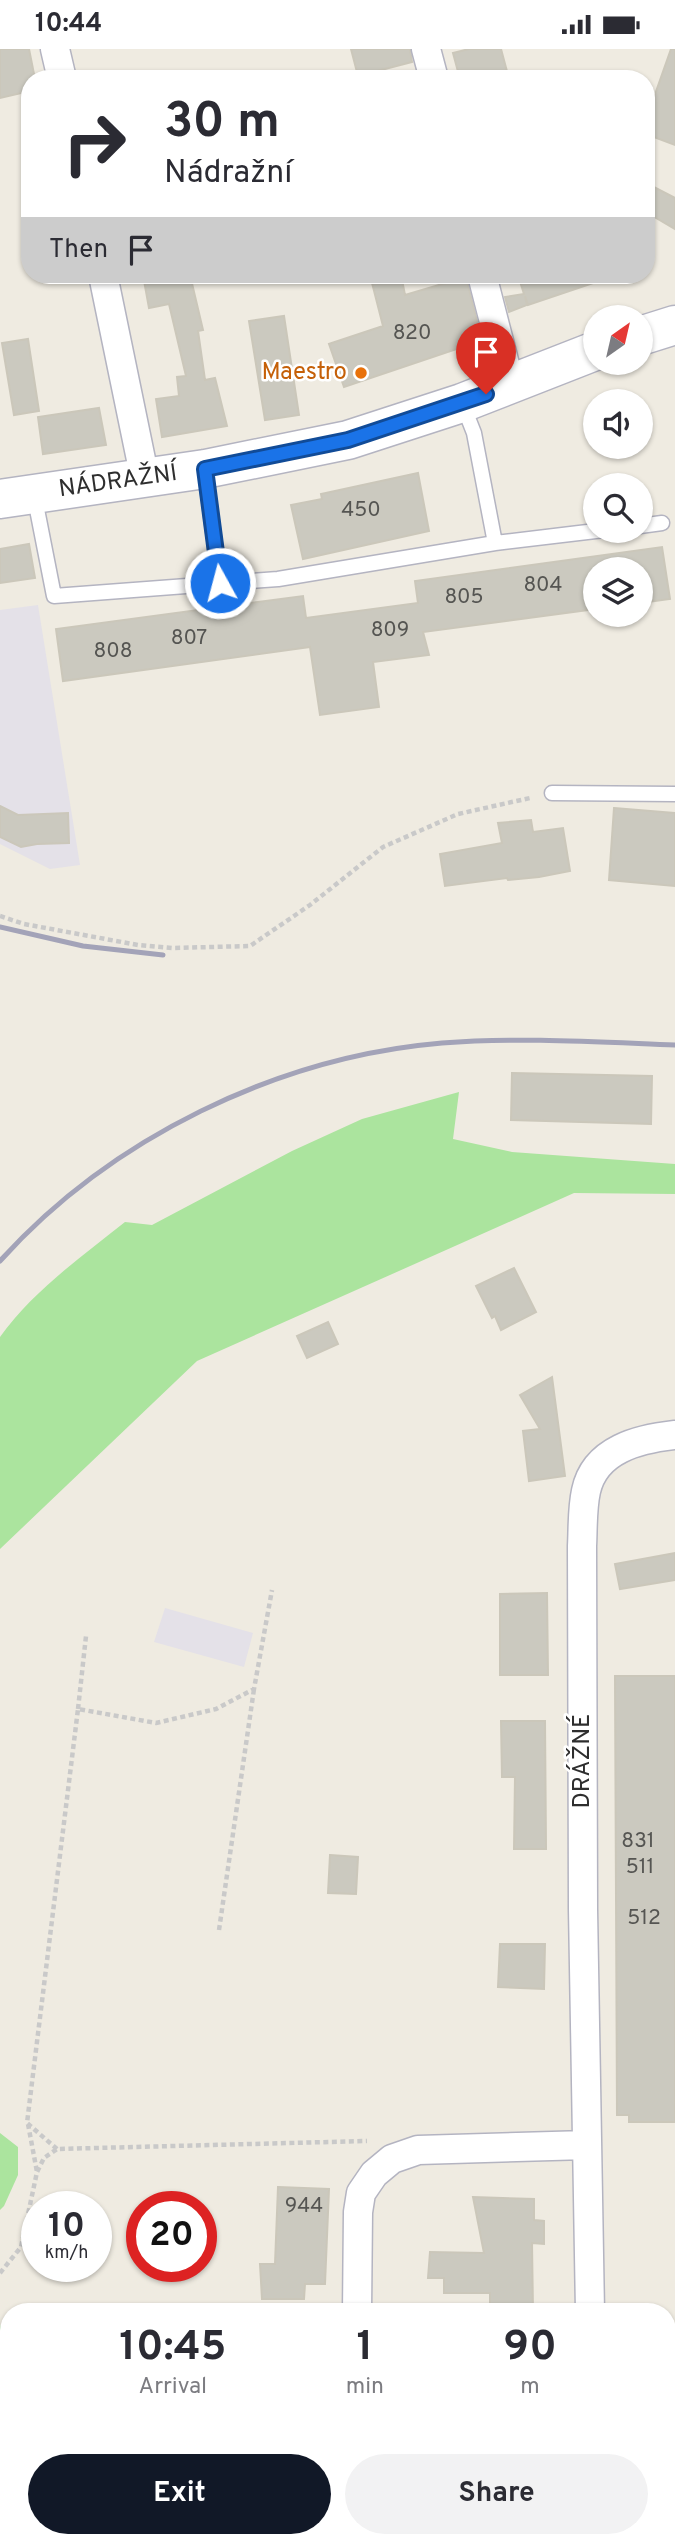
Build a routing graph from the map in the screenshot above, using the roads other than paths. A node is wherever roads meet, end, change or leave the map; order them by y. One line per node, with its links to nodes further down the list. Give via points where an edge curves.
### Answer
1 (55, 49): 3 (street)
2 (426, 49): 4 (street)
3 (60, 70)
4 (431, 70)
5 (105, 284): 13 (street)
6 (484, 284): 10 (street)
7 (675, 325): 8 (main road)
8 (653, 332)
9 (583, 356): 10 (main road, NÁDRAŽNÍ)
10 (510, 384): 11 (main road, NÁDRAŽNÍ)
11 (463, 403): 12 (main road, NÁDRAŽNÍ, via 348,440); 18 (lane, via 474,433)
12 (205, 469): 13 (main road, NÁDRAŽNÍ); 19 (lane)
13 (145, 479): 14 (main road, NÁDRAŽNÍ)
14 (17, 496): 19 (lane, via 54,596)
15 (662, 523): 16 (lane)
16 (653, 524)
17 (583, 533): 18 (lane)
18 (495, 543): 19 (lane, via 278,579)
19 (220, 583)
20 (552, 793): 21 (lane)
21 (675, 794)
22 (675, 1435): 23 (street, DRÁŽNÉ, via 652,1436 619,1448 586,1489 582,1546)
23 (587, 2145): 24 (street, via 418,2150 392,2159 361,2193); 25 (street, DRÁŽNÉ)
24 (357, 2303)
25 (590, 2303)

